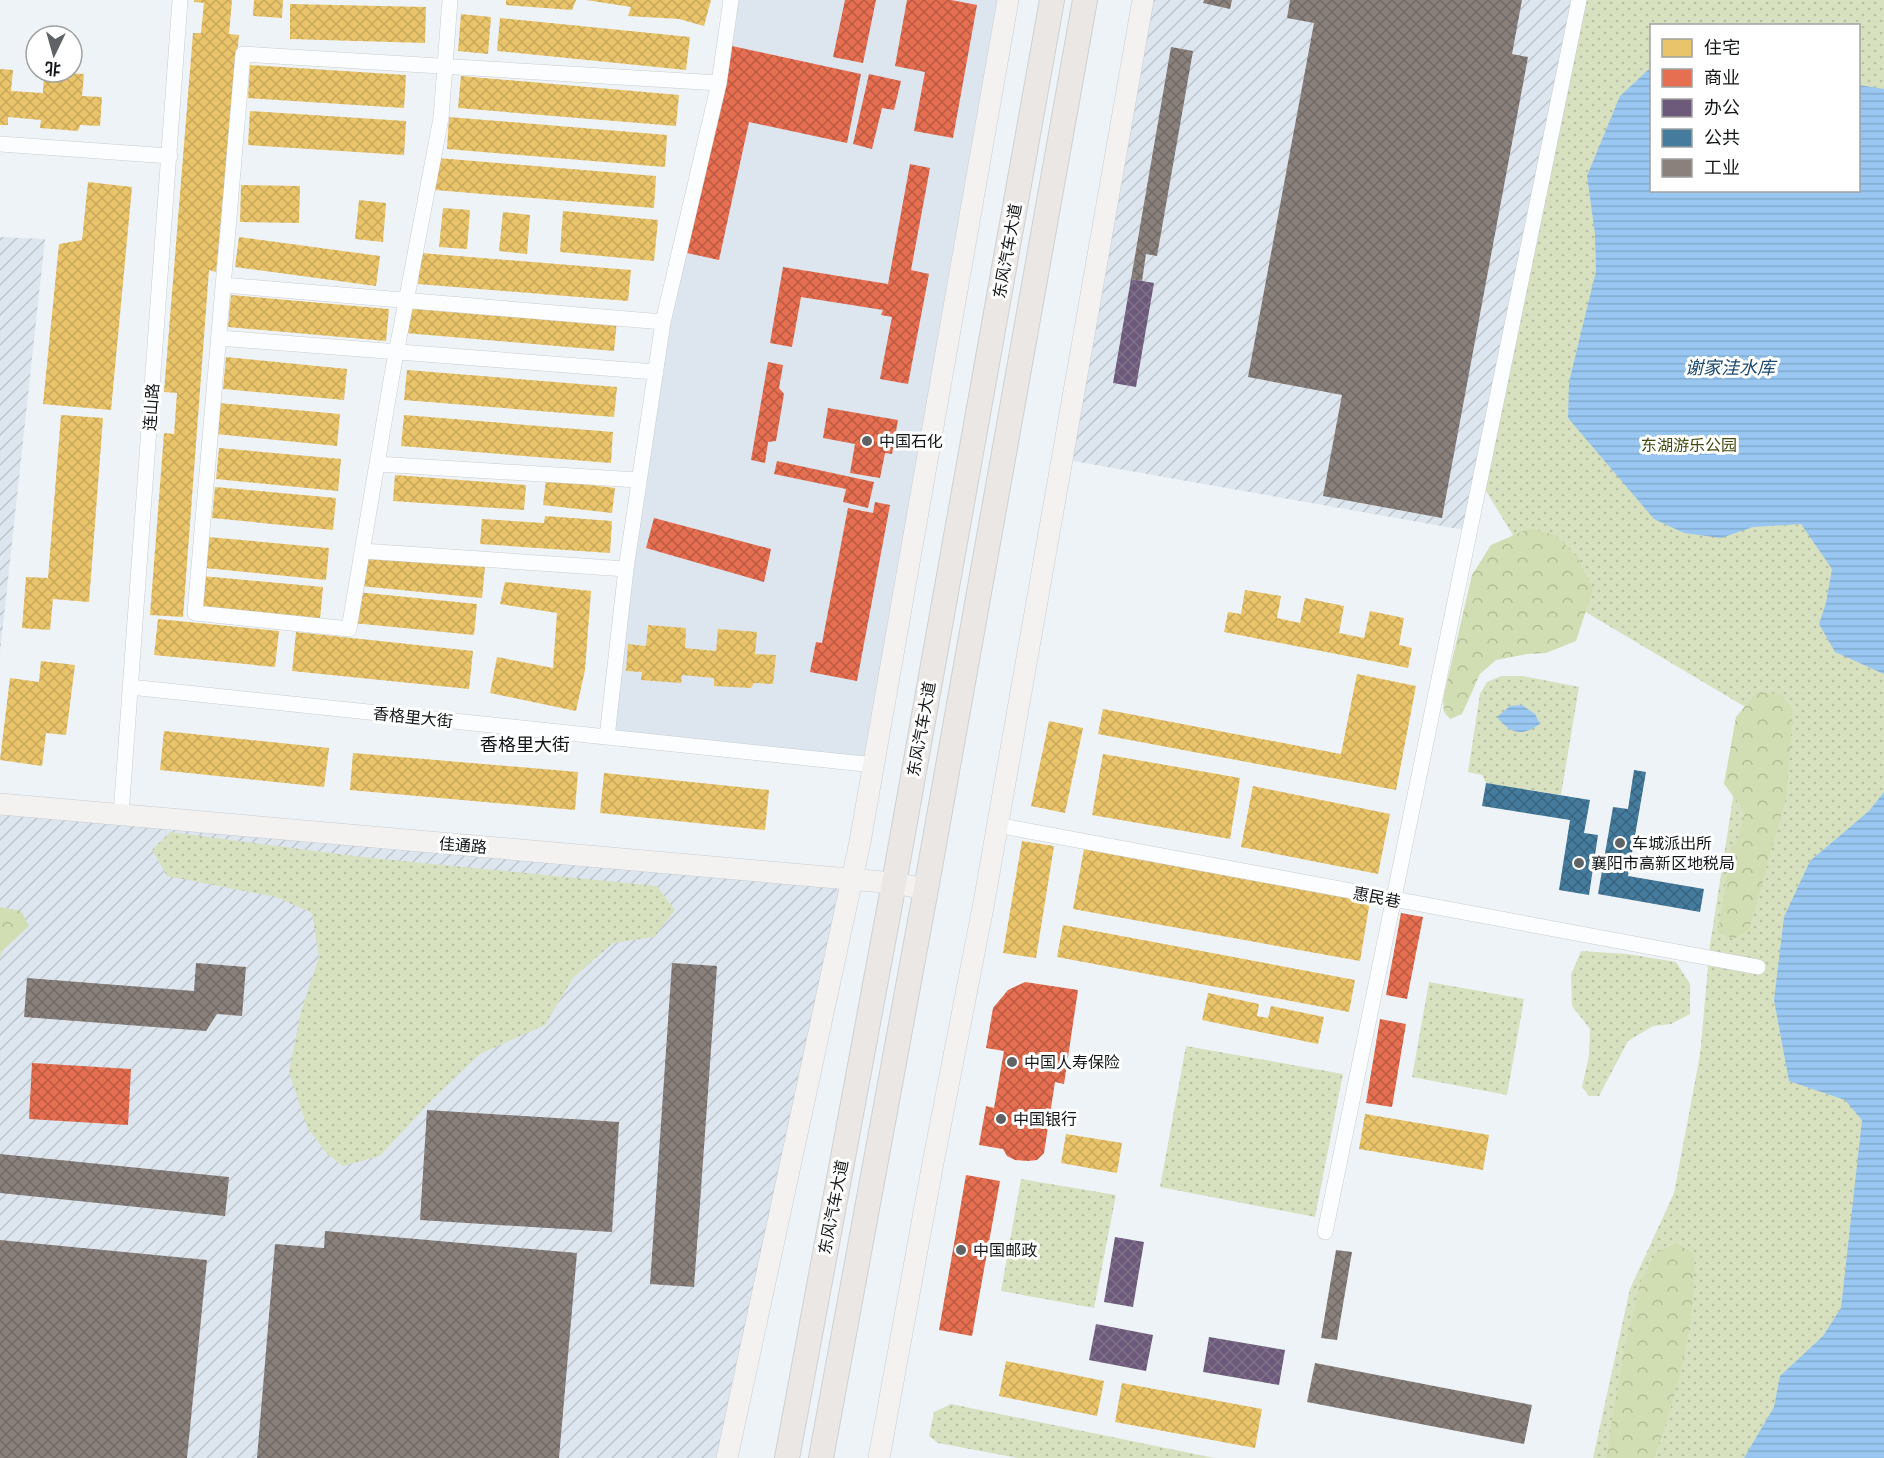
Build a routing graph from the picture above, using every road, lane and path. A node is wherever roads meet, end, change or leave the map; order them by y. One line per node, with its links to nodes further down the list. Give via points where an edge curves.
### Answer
1 (180, 0): 12 (street, 连山路)
2 (450, 0): 9 (street)
3 (730, 0): 10 (street)
4 (1008, 0): 25 (street)
5 (1052, 0): 30 (main road, 东风汽车大道)
6 (1085, 0): 31 (main road, 东风汽车大道)
7 (1143, 0): 28 (street)
8 (1579, 0): 32 (street)
9 (445, 67): 10 (street); 13 (street, via 243,54); 14 (street, via 441,118)
10 (719, 83): 15 (street)
11 (0, 144): 12 (street)
12 (170, 156): 23 (street, 连山路)
13 (223, 285): 14 (street); 16 (street)
14 (406, 301): 15 (street); 17 (street)
15 (663, 322): 18 (street)
16 (219, 338): 17 (street); 21 (street, via 195,613 349,629)
17 (396, 352): 18 (street); 19 (street)
18 (656, 372): 20 (street)
19 (377, 464): 20 (street); 21 (street)
20 (638, 480): 22 (street)
21 (362, 551): 22 (street)
22 (626, 569): 24 (street)
23 (130, 687): 24 (street, 香格里大街); 27 (street, 连山路)
24 (607, 737): 25 (street, 香格里大街)
25 (874, 765): 29 (street)
26 (0, 804): 27 (street, 佳通路)
27 (121, 815): 29 (street, 佳通路)
28 (997, 825): 32 (street, 惠民巷); 38 (street)
29 (852, 879): 30 (street, 佳通路); 35 (street)
30 (894, 883): 31 (street, 佳通路); 36 (main road, 东风汽车大道)
31 (926, 889): 37 (main road, 东风汽车大道)
32 (1394, 900): 33 (street, 惠民巷); 34 (street)
33 (1758, 967)
34 (1325, 1232)
35 (727, 1458)
36 (787, 1458)
37 (821, 1458)
38 (879, 1458)

